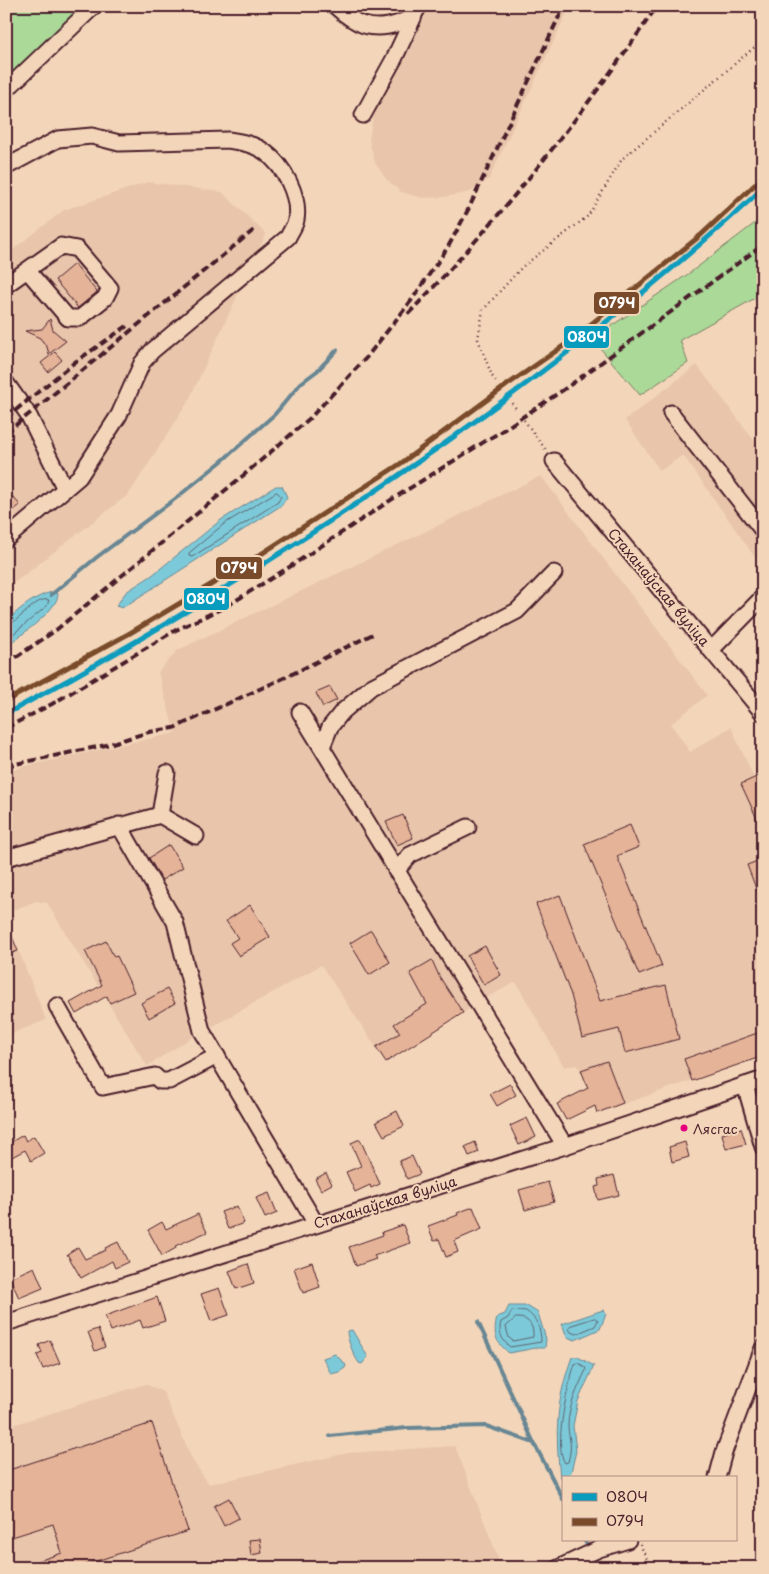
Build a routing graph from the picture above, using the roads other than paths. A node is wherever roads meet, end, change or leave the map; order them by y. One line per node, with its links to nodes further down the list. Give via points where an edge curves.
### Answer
1 (94, 6): 5 (street)
2 (335, 6): 4 (street)
3 (416, 11): 4 (street, via 386,27 371,27); 6 (street)
4 (348, 19)
5 (6, 90)
6 (363, 115)
7 (6, 167): 13 (street, via 58,139 92,136 120,143 228,140 246,143 275,162 293,189 297,204 296,221 288,237 152,351 142,363 119,415 79,477)
8 (27, 270): 8 (street, via 61,246 77,249 110,288 106,298 80,318 68,318); 9 (street)
9 (6, 285)
10 (6, 383): 13 (street, via 28,414)
11 (671, 413): 14 (street)
12 (554, 461): 18 (street, Стаханаўская вуліца)
13 (65, 489): 15 (street)
14 (763, 531)
15 (6, 539)
16 (554, 573): 21 (street, via 517,611 371,688 342,712 330,727)
17 (763, 597): 18 (street)
18 (711, 650): 20 (street, Стаханаўская вуліца)
19 (300, 712): 21 (street)
20 (763, 713)
21 (322, 747): 28 (street)
22 (167, 772): 23 (street)
23 (160, 815): 24 (street); 26 (street)
24 (119, 825): 27 (street); 30 (street, via 175,922 202,1031)
25 (468, 827): 28 (street, via 410,855)
26 (196, 836)
27 (6, 858)
28 (396, 871): 33 (street)
29 (57, 1006): 30 (street, via 103,1087 155,1076 160,1082 169,1081)
30 (217, 1056): 35 (street)
31 (763, 1079): 32 (street, Стаханаўская вуліца)
32 (745, 1085): 33 (street, Стаханаўская вуліца); 34 (street)
33 (565, 1146): 35 (street, Стаханаўская вуліца)
34 (763, 1147)
35 (316, 1224): 36 (street, Стаханаўская вуліца)
36 (6, 1323)
37 (763, 1348): 38 (street)
38 (718, 1476)
39 (622, 1542): 40 (street)
40 (558, 1568)

